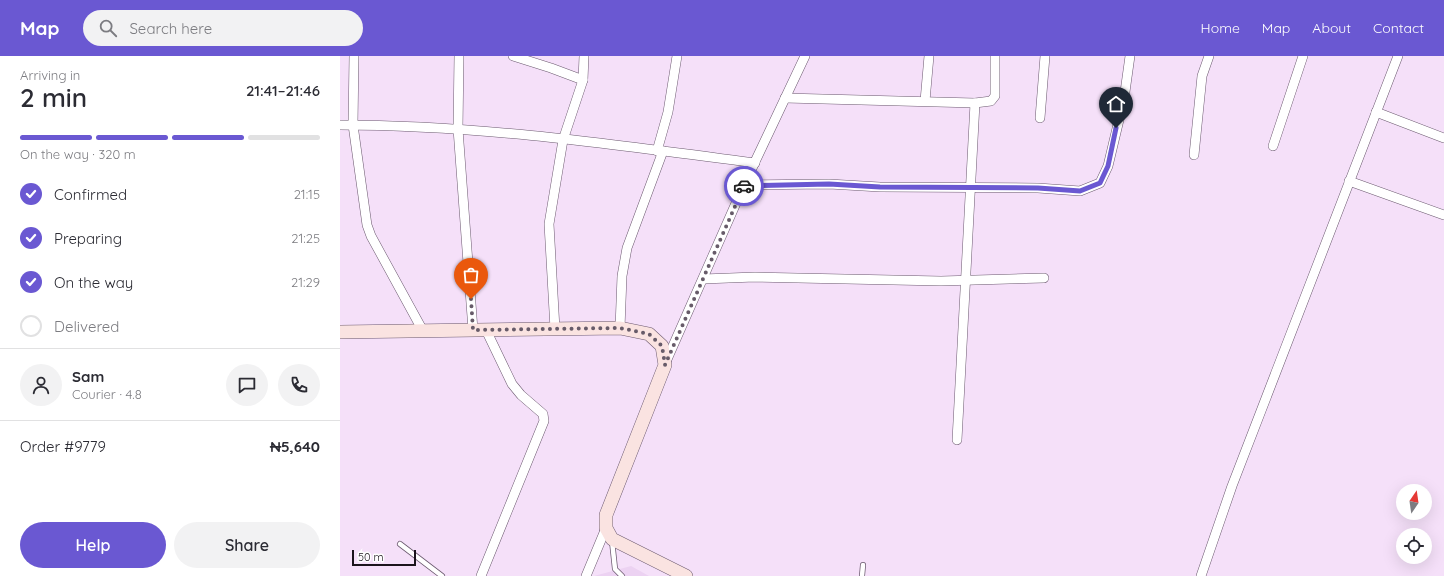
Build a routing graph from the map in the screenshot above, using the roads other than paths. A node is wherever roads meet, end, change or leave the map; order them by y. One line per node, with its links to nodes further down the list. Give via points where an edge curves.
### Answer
1 (354, 56): 21 (street)
2 (459, 56): 22 (street)
3 (513, 56): 14 (street)
4 (584, 56): 14 (street)
5 (677, 56): 26 (street)
6 (805, 56): 15 (street)
7 (929, 56): 16 (street)
8 (995, 56): 17 (street, via 995,96 991,100)
9 (1044, 56): 19 (street)
10 (1130, 56): 31 (street, via 1124,99 1108,166 1100,183 1080,191)
11 (1209, 56): 27 (street, via 1202,76)
12 (1303, 56): 25 (street)
13 (1398, 56): 18 (street)
14 (583, 80): 24 (street)
15 (786, 98): 16 (street); 28 (street)
16 (925, 101): 17 (street)
17 (975, 103): 31 (street)
18 (1376, 112): 23 (street); 29 (street)
19 (1040, 118)
20 (340, 125): 21 (street)
21 (353, 125): 22 (street); 40 (street, via 367,225)
22 (458, 129): 24 (street); 38 (street)
23 (1444, 138)
24 (563, 140): 26 (street); 37 (street, via 549,224)
25 (1273, 146)
26 (660, 151): 28 (street); 36 (street, via 627,248 622,276)
27 (1194, 155)
28 (755, 164): 30 (street)
29 (1349, 180): 32 (street); 53 (street, via 1232,486)
30 (744, 185): 31 (street); 34 (street)
31 (971, 187): 35 (street)
32 (1444, 215)
33 (1044, 278): 35 (street)
34 (703, 279): 35 (street, via 754,277); 42 (street)
35 (967, 280): 43 (street)
36 (620, 328): 37 (street); 42 (street, via 649,334 662,346)
37 (555, 329): 39 (street)
38 (473, 330): 39 (street); 40 (street)
39 (486, 330): 48 (street, via 512,384 543,414 544,421)
40 (423, 331): 41 (street)
41 (340, 332)
42 (665, 365): 44 (street, via 606,515)
43 (957, 440)
44 (609, 534): 49 (street); 50 (lane, via 615,569); 51 (street)
45 (400, 544): 47 (lane)
46 (864, 565): 52 (lane)
47 (442, 576)
48 (481, 576)
49 (586, 576)
50 (622, 576)
51 (686, 576)
52 (862, 576)
53 (1201, 576)

